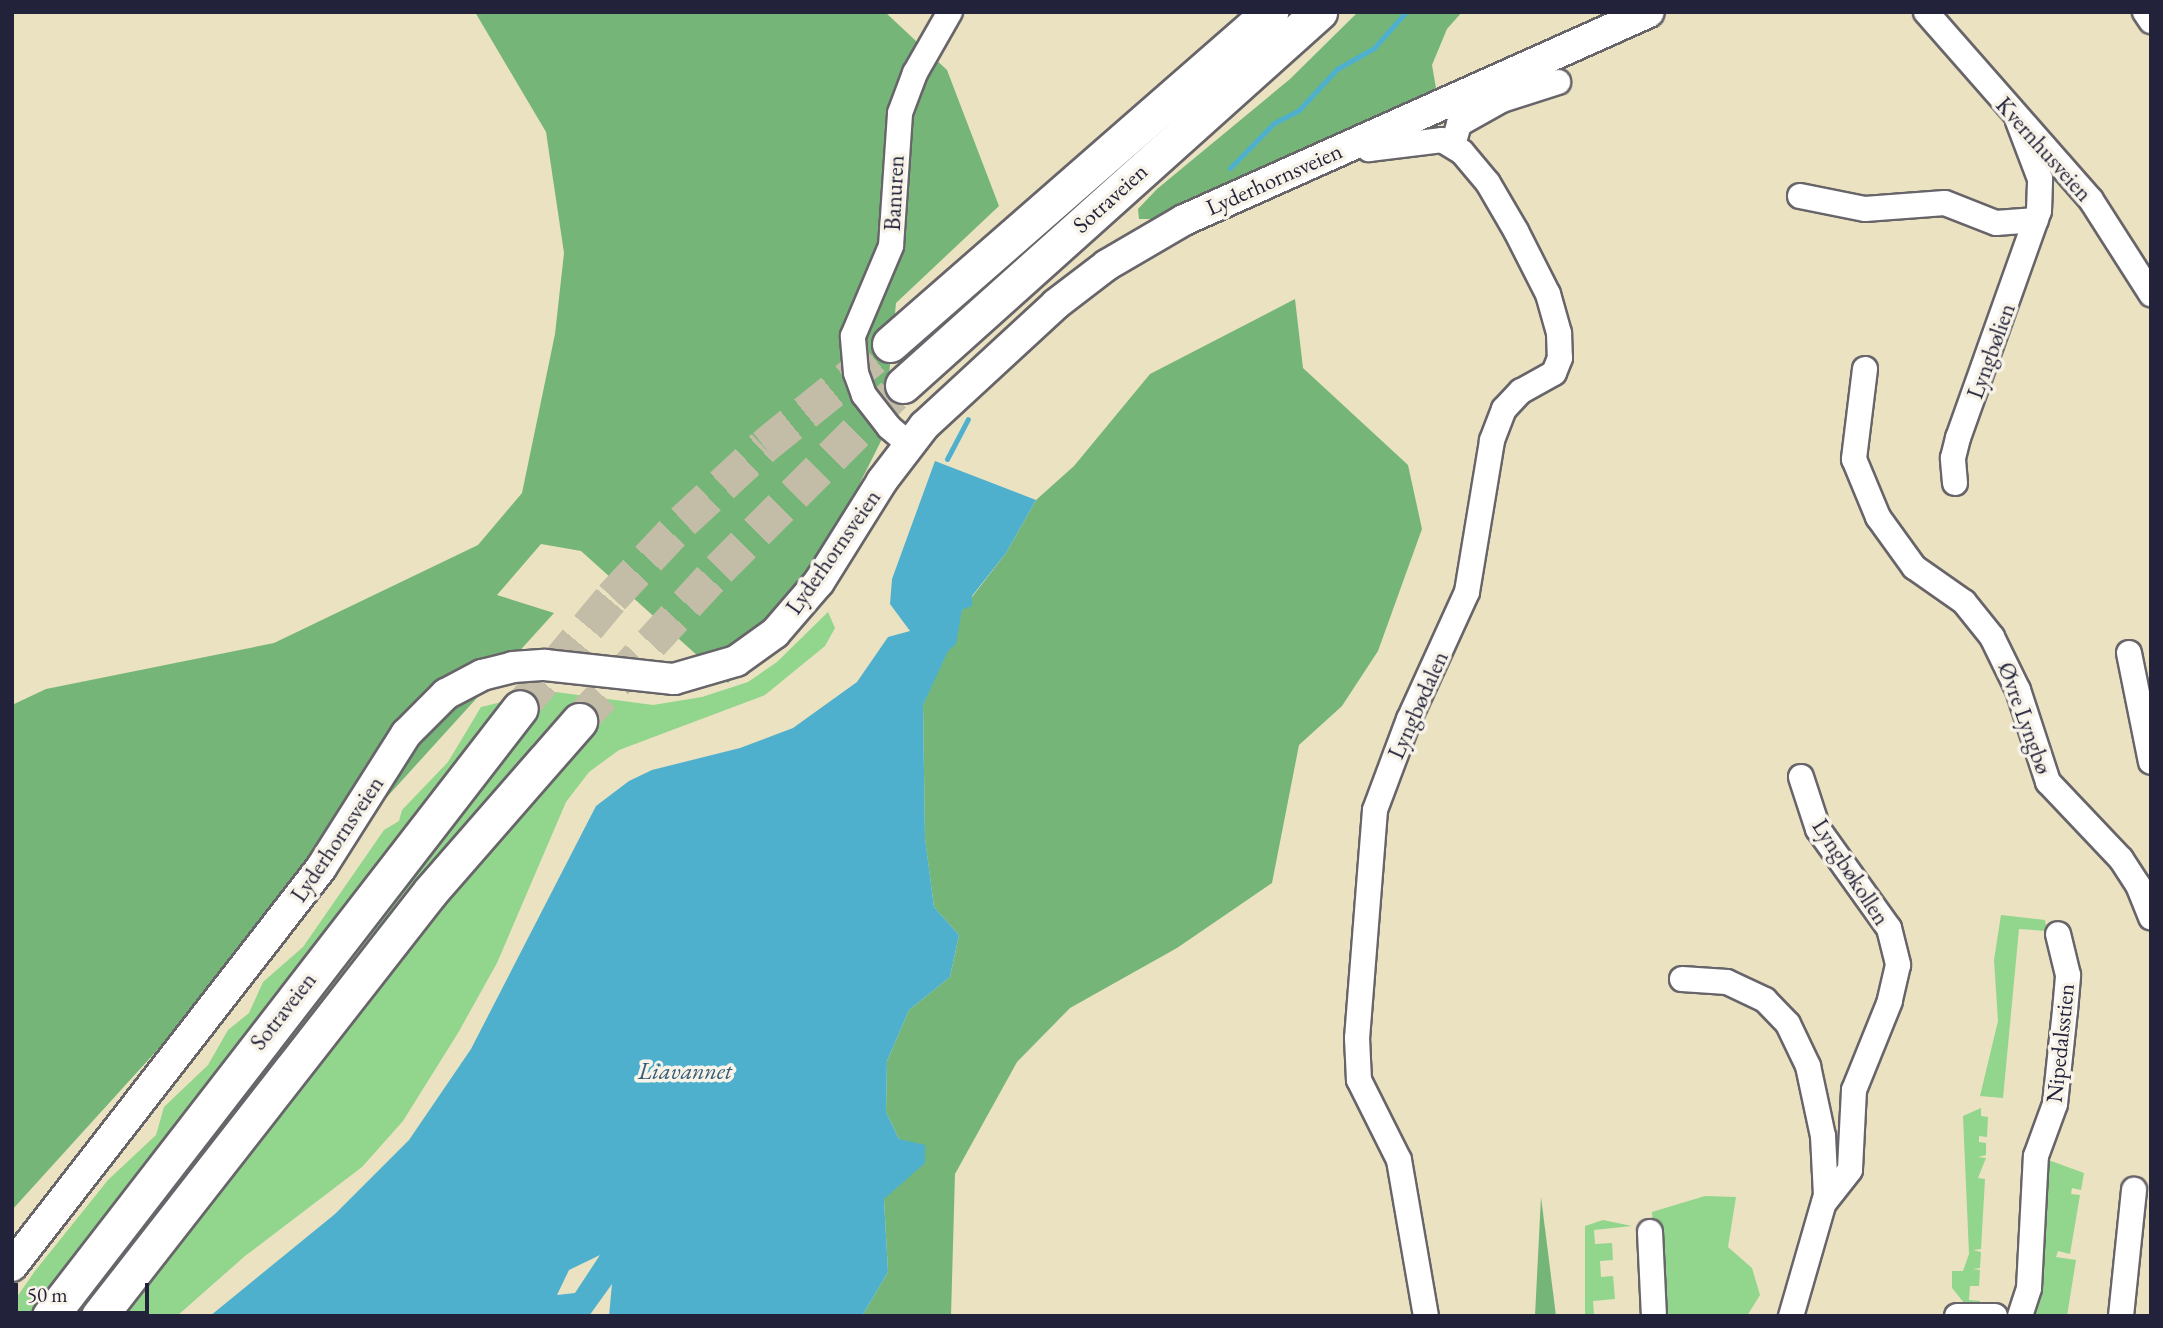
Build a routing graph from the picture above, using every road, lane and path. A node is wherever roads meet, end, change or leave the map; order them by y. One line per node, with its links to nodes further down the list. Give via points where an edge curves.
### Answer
1 (950, 12): 19 (street, Banuren, via 915,73 900,113 891,246 853,336 856,373 864,395)
2 (1270, 12): 16 (highway, Sotraveien)
3 (1319, 12): 18 (highway, Sotraveien)
4 (1649, 12): 9 (main road, Lyderhornsveien)
5 (1926, 12): 10 (street, Kvernhusveien)
6 (2145, 12): 7 (street)
7 (2151, 21)
8 (1558, 82): 9 (street)
9 (1499, 90): 11 (main road, Lyderhornsveien); 12 (street, via 1459,124)
10 (2018, 121): 14 (street, Lyngbølien, via 2040,179); 15 (street, Kvernhusveien, via 2091,200)
11 (1363, 139): 12 (street, via 1368,149 1433,140); 19 (main road, Lyderhornsveien, via 1184,220 1107,265 971,381)
12 (1453, 145): 35 (street, Lyngbødalen, via 1488,183 1535,267 1556,320 1560,358 1548,379 1521,391 1504,409 1492,441 1466,592 1409,719 1375,810 1357,1038 1359,1080 1399,1160)
13 (1800, 196): 14 (street, via 1865,209 1945,203 1996,223)
14 (2036, 220): 20 (street, Lyngbølien, via 1958,438 1953,458)
15 (2151, 294)
16 (890, 344)
17 (1865, 369): 26 (street, Øvre Lyngbø, via 1854,459 1878,517 1914,567 1964,602 1992,637 2018,690 2048,782 2121,859)
18 (903, 386)
19 (909, 444): 32 (main road, Lyderhornsveien, via 819,582 775,633 736,661 674,679 545,665 513,667 467,681 427,709 406,734 321,868)
20 (1955, 483)
21 (2129, 653): 24 (street)
22 (520, 708): 33 (highway, Sotraveien)
23 (579, 721): 34 (highway, Sotraveien, via 430,892)
24 (2151, 762)
25 (1801, 777): 30 (street, Lyngbøkollen, via 1818,829 1889,928 1898,965 1890,1001 1854,1090 1850,1170)
26 (2151, 918)
27 (2058, 934): 40 (street, Nipedalsstien, via 2068,975 2065,1012 2055,1104 2036,1156 2029,1288)
28 (1682, 979): 30 (street, Lyngbøkollen, via 1746,988 1779,1010 1788,1024 1814,1090 1823,1136)
29 (2134, 1190): 41 (street)
30 (1824, 1203): 37 (street, Lyngbøkollen)
31 (1650, 1232): 36 (street)
32 (12, 1266)
33 (50, 1316)
34 (99, 1316)
35 (1426, 1316)
36 (1654, 1316)
37 (1791, 1316)
38 (1957, 1316): 39 (street)
39 (1994, 1316)
40 (2020, 1316)
41 (2121, 1316)

